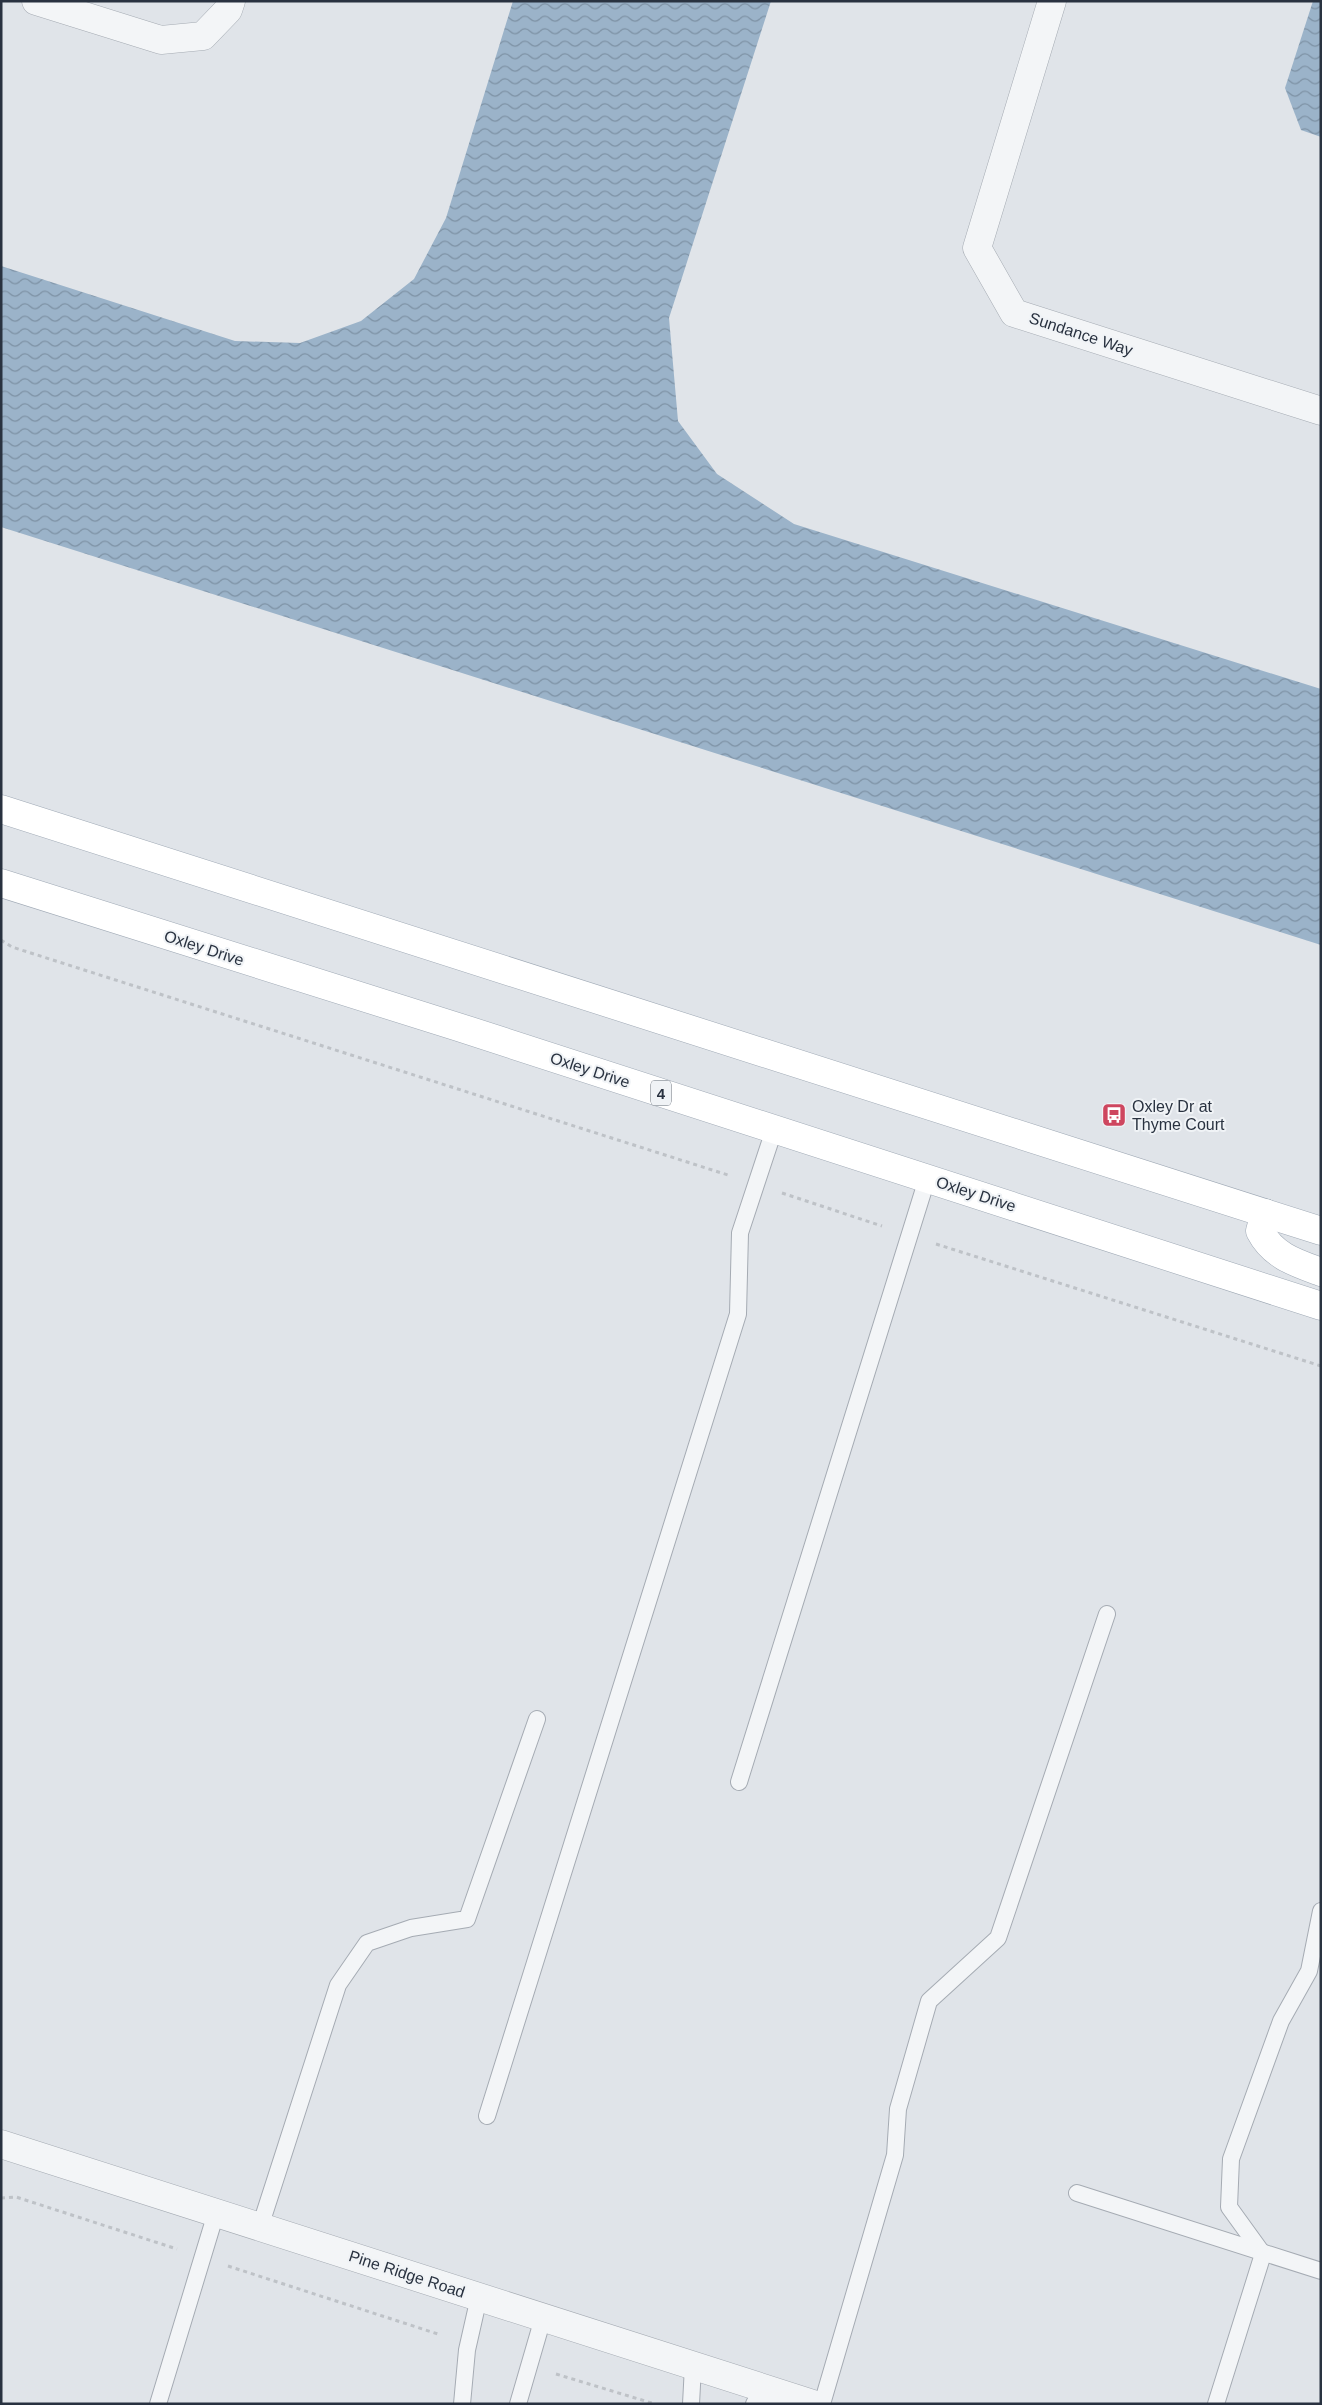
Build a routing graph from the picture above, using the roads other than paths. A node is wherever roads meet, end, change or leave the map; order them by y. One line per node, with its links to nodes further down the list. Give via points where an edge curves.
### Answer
1 (36, 1): 2 (street, via 161,40 203,36 228,10)
2 (231, 1)
3 (1052, 1): 4 (street, Sundance Way, via 977,248 1014,313)
4 (1321, 411)
5 (1, 809): 9 (main road)
6 (1, 883): 7 (main road, Oxley Drive / 4)
7 (774, 1130): 8 (main road, Oxley Drive / 4); 17 (lane, via 740,1233 738,1314)
8 (927, 1179): 12 (main road, Oxley Drive / 4); 15 (lane)
9 (1265, 1213): 10 (main road); 11 (main road, via 1260,1231 1266,1243 1290,1261)
10 (1321, 1230)
11 (1321, 1272)
12 (1321, 1306)
13 (1107, 1614): 33 (lane, via 998,1938 930,2001 898,2109 895,2154)
14 (537, 1719): 21 (lane, via 467,1918 411,1928 367,1943 338,1986)
15 (739, 1782)
16 (1321, 1911): 22 (lane, via 1308,1971 1281,2021 1231,2159 1229,2206)
17 (487, 2116)
18 (1, 2144): 20 (street, Pine Ridge Road)
19 (1077, 2193): 22 (lane)
20 (216, 2213): 21 (street, Pine Ridge Road); 28 (lane)
21 (260, 2227): 24 (street, Pine Ridge Road)
22 (1263, 2254): 23 (lane); 34 (lane)
23 (1321, 2271)
24 (479, 2297): 25 (street, Pine Ridge Road); 29 (lane, via 467,2350)
25 (543, 2318): 26 (street, Pine Ridge Road); 30 (lane)
26 (693, 2366): 27 (street, Pine Ridge Road); 31 (lane)
27 (759, 2396): 32 (street, Pine Ridge Road)
28 (158, 2404)
29 (462, 2404)
30 (518, 2404)
31 (691, 2404)
32 (813, 2404)
33 (822, 2404)
34 (1216, 2404)

